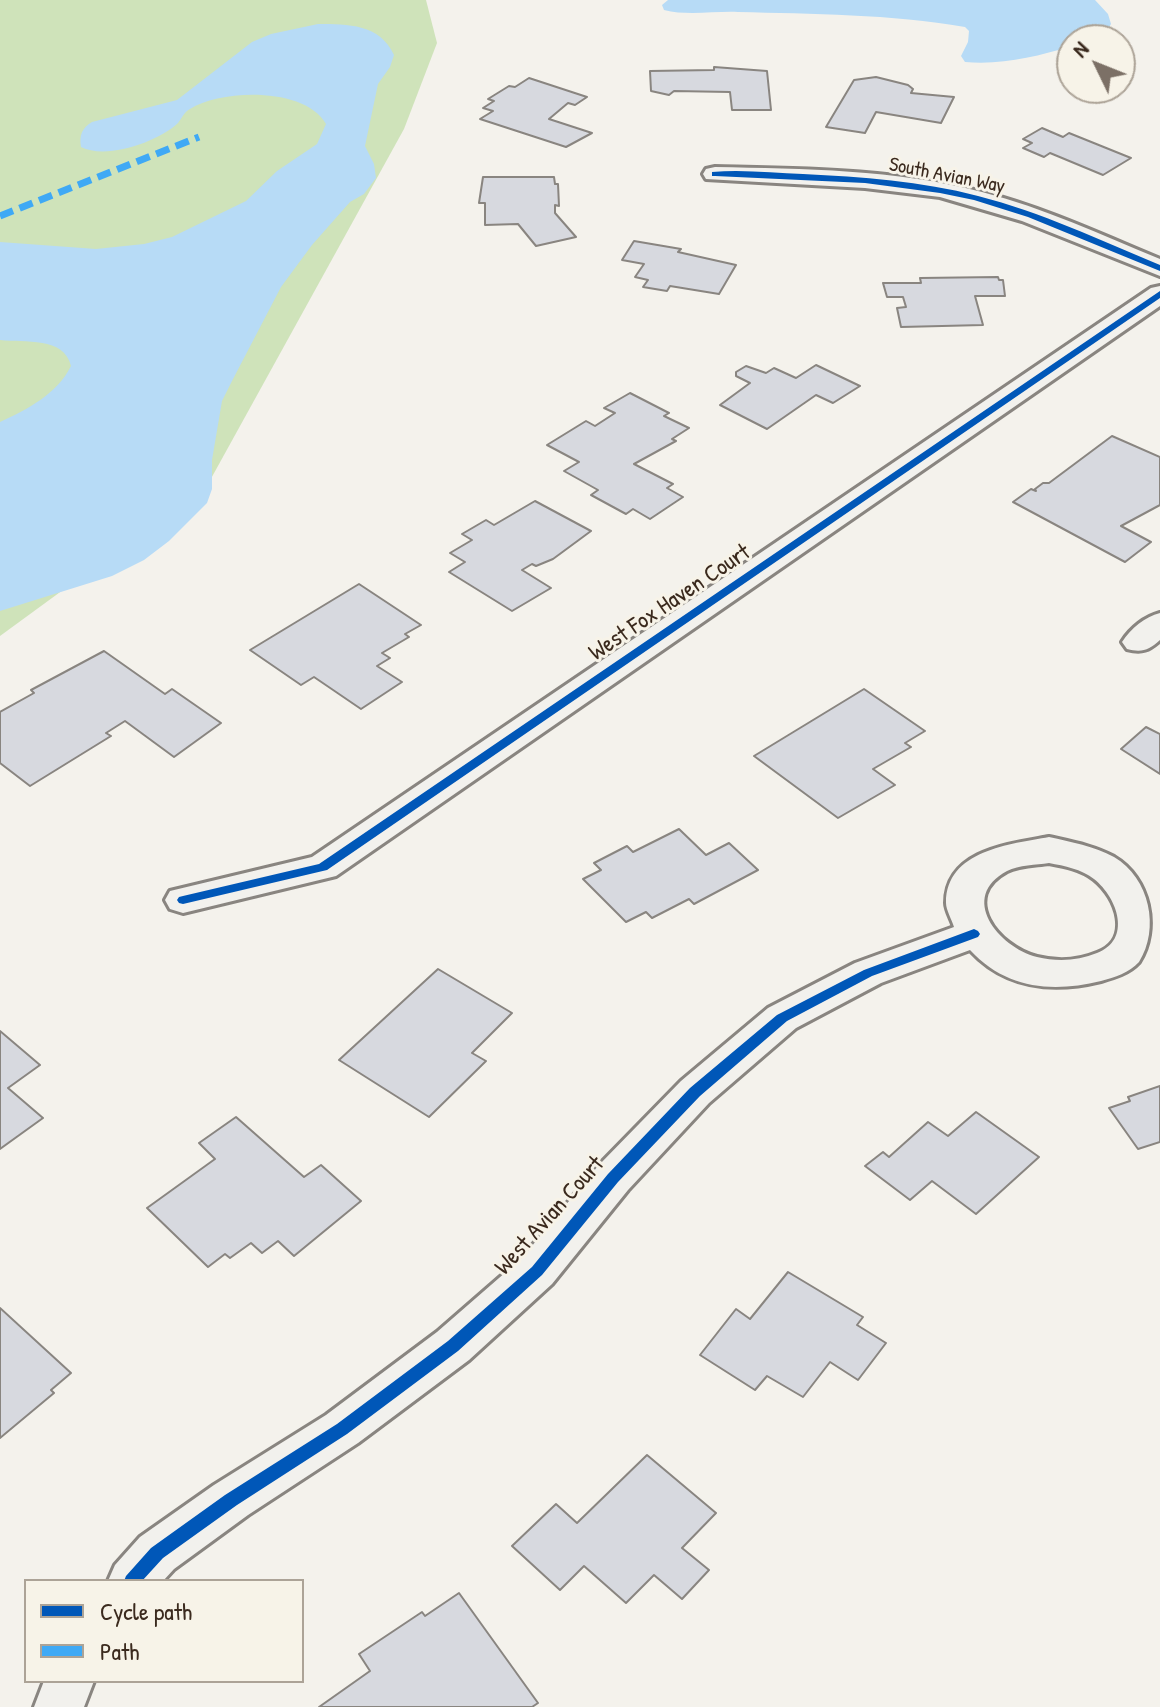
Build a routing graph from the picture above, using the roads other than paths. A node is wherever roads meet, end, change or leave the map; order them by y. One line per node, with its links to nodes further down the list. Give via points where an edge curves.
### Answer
1 (715, 174): 2 (street, South Avian Way, via 835,178 922,188 1010,208)
2 (1160, 268)
3 (1160, 294): 4 (street, West Fox Haven Court, via 323,867)
4 (183, 900)
5 (974, 934): 5 (street, via 1014,965 1041,973 1096,971 1132,945 1138,927 1136,907 1125,886 1079,856 1021,851 995,858 976,872 965,891 964,912); 6 (street, West Avian Court, via 868,973 782,1018 695,1092 613,1178 537,1271 453,1346 342,1429 157,1553)
6 (134, 1579)
7 (68, 1683): 8 (street)
8 (59, 1707)

